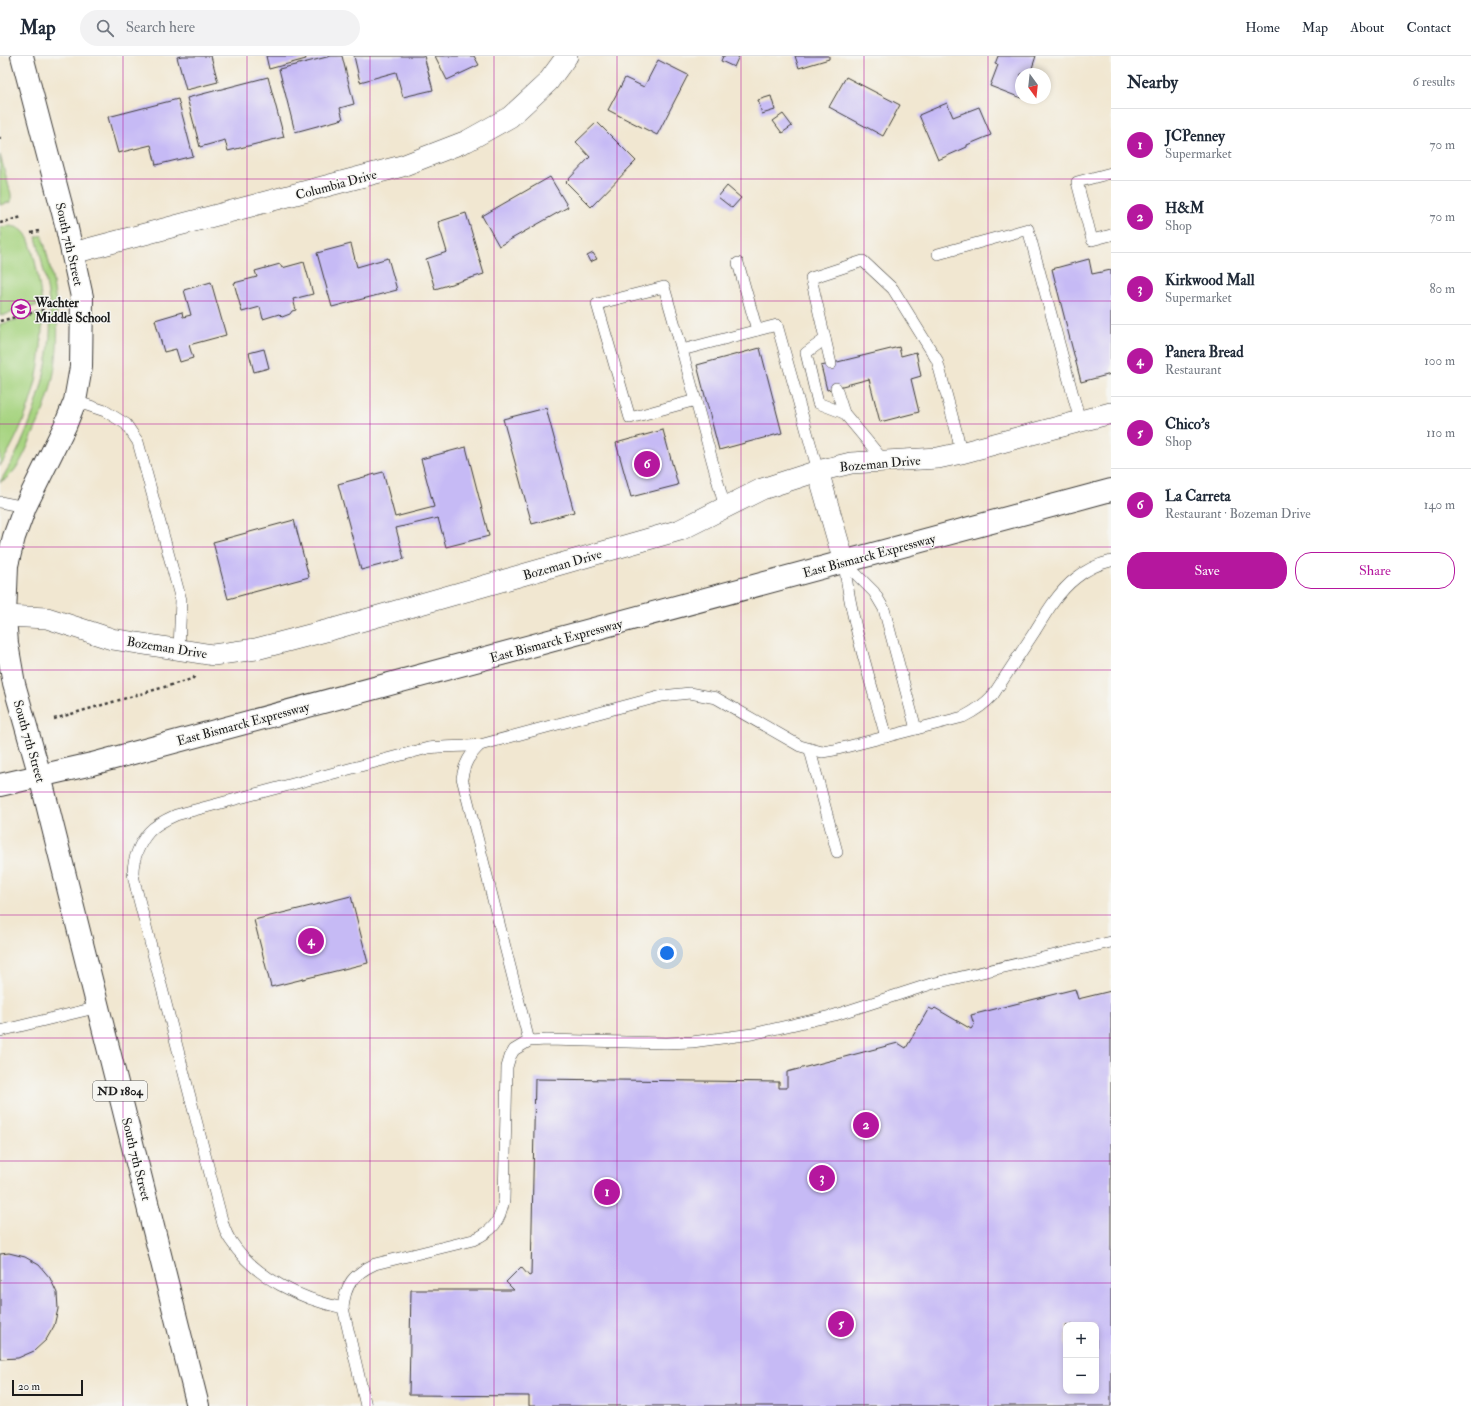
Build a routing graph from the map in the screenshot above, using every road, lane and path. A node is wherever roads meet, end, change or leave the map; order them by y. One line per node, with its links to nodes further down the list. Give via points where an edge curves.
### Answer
1 (22, 56): 9 (main road, South 7th Street)
2 (567, 56): 9 (street, Columbia Drive, via 548,82 510,117 467,141 402,166)
3 (1111, 173): 8 (lane, via 1077,182 1092,240)
4 (22, 217): 5 (path)
5 (0, 223)
6 (39, 231): 7 (path)
7 (30, 233)
8 (1111, 235)
9 (73, 253): 20 (main road, South 7th Street, via 82,296 83,327 81,367)
10 (938, 254): 23 (lane, via 1028,229)
11 (738, 263): 14 (lane)
12 (46, 309): 13 (path)
13 (0, 321)
14 (756, 330): 16 (lane); 26 (lane, via 776,325)
15 (825, 339): 17 (lane); 22 (lane, via 806,353 818,403); 24 (lane, via 811,278 863,261 893,289 937,360)
16 (682, 350): 19 (lane); 19 (lane, via 664,287 597,304 630,418)
17 (831, 364)
18 (836, 388): 22 (lane)
19 (696, 400): 30 (lane)
20 (75, 401): 29 (main road, South 7th Street); 34 (lane, via 105,411 126,424 138,442 181,600)
21 (1111, 412): 23 (street, Bozeman Drive)
22 (844, 413): 25 (lane)
23 (1080, 421): 24 (street, Bozeman Drive)
24 (961, 453): 25 (street, Bozeman Drive, via 938,458)
25 (884, 461): 26 (street, Bozeman Drive, via 851,463)
26 (818, 471): 30 (street, Bozeman Drive, via 762,489); 32 (street)
27 (1111, 490): 32 (main road, East Bismarck Expressway)
28 (0, 502): 29 (lane)
29 (25, 507): 33 (main road, South 7th Street, via 14,537 8,565)
30 (725, 508): 35 (street, Bozeman Drive, via 673,533 317,633 256,649)
31 (1111, 561): 37 (lane, via 1087,570 1064,589 985,704 963,717)
32 (844, 562): 37 (lane, via 874,592 884,610); 38 (lane, via 851,607); 41 (main road, East Bismarck Expressway)
33 (5, 616): 34 (street, Bozeman Drive, via 47,618 112,639); 41 (main road, South 7th Street, via 14,684)
34 (179, 650): 35 (street, Bozeman Drive)
35 (213, 654): 36 (path, via 192,679)
36 (54, 719)
37 (916, 729): 38 (lane)
38 (886, 737): 40 (lane, via 834,750)
39 (480, 745): 40 (lane, via 662,696 690,693 716,698); 47 (lane, via 470,755 462,778); 48 (lane, via 428,748 176,815 161,822 149,832 135,857 133,872 136,888 203,1151 228,1235 240,1253 268,1277 306,1298)
40 (810, 750): 43 (lane)
41 (40, 776): 42 (main road, East Bismarck Expressway); 45 (main road, South 7th Street / ND 1804)
42 (0, 785)
43 (837, 852)
44 (1111, 942): 47 (lane, via 931,984 835,1015 752,1034 698,1042)
45 (99, 1007): 46 (lane); 50 (main road, South 7th Street / ND 1804)
46 (0, 1031)
47 (529, 1041): 48 (lane, via 514,1050 507,1067 504,1200 502,1212 492,1229 473,1240 375,1264 362,1270 349,1285 344,1296)
48 (343, 1308): 49 (lane)
49 (363, 1405)
50 (198, 1406)

